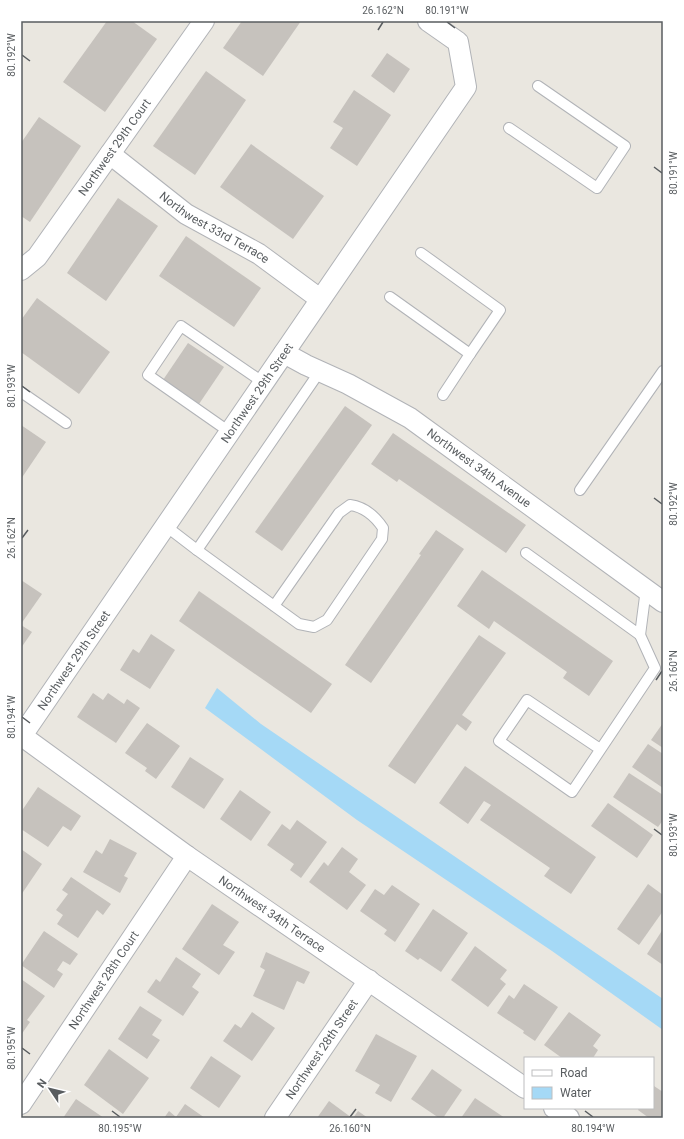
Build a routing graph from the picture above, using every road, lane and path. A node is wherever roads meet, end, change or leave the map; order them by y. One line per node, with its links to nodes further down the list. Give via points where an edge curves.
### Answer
1 (204, 21): 5 (street, Northwest 29th Court)
2 (428, 21): 9 (street, Northwest 29th Street, via 458,42 466,87)
3 (538, 86): 4 (lane, via 625,146 597,188)
4 (509, 128)
5 (110, 154): 7 (street, Northwest 29th Court, via 37,257); 9 (street, Northwest 33rd Terrace, via 186,214 259,254)
6 (421, 253): 11 (lane, via 500,310)
7 (21, 270)
8 (390, 297): 11 (lane)
9 (320, 299): 10 (street, Northwest 29th Street)
10 (284, 353): 12 (street, Northwest 34th Avenue); 14 (street, Northwest 29th Street)
11 (470, 354): 16 (lane)
12 (320, 371): 21 (lane); 23 (street, Northwest 34th Avenue, via 410,418)
13 (663, 371): 19 (lane)
14 (264, 383): 18 (street, Northwest 29th Street); 18 (lane, via 181,326 148,375)
15 (21, 392): 17 (lane)
16 (443, 395)
17 (66, 423)
18 (231, 433): 20 (street, Northwest 29th Street)
19 (580, 490)
20 (167, 527): 21 (lane); 27 (street, Northwest 29th Street)
21 (197, 550): 25 (lane)
22 (526, 553): 26 (lane)
23 (646, 589): 24 (street, Northwest 34th Avenue); 26 (lane)
24 (663, 602)
25 (274, 606): 25 (lane, via 299,624 314,627 327,620 382,539 383,528 376,518 359,506 350,505 339,513)
26 (640, 635): 28 (lane, via 655,668)
27 (21, 736): 29 (street, Northwest 34th Terrace)
28 (600, 749): 28 (lane, via 572,792 499,741 527,700)
29 (187, 856): 30 (street, Northwest 34th Terrace); 32 (street, Northwest 28th Court)
30 (369, 980): 31 (street, Northwest 34th Terrace); 34 (street, Northwest 28th Street)
31 (524, 1087)
32 (21, 1104)
33 (556, 1109): 35 (street)
34 (275, 1118)
35 (569, 1118)

